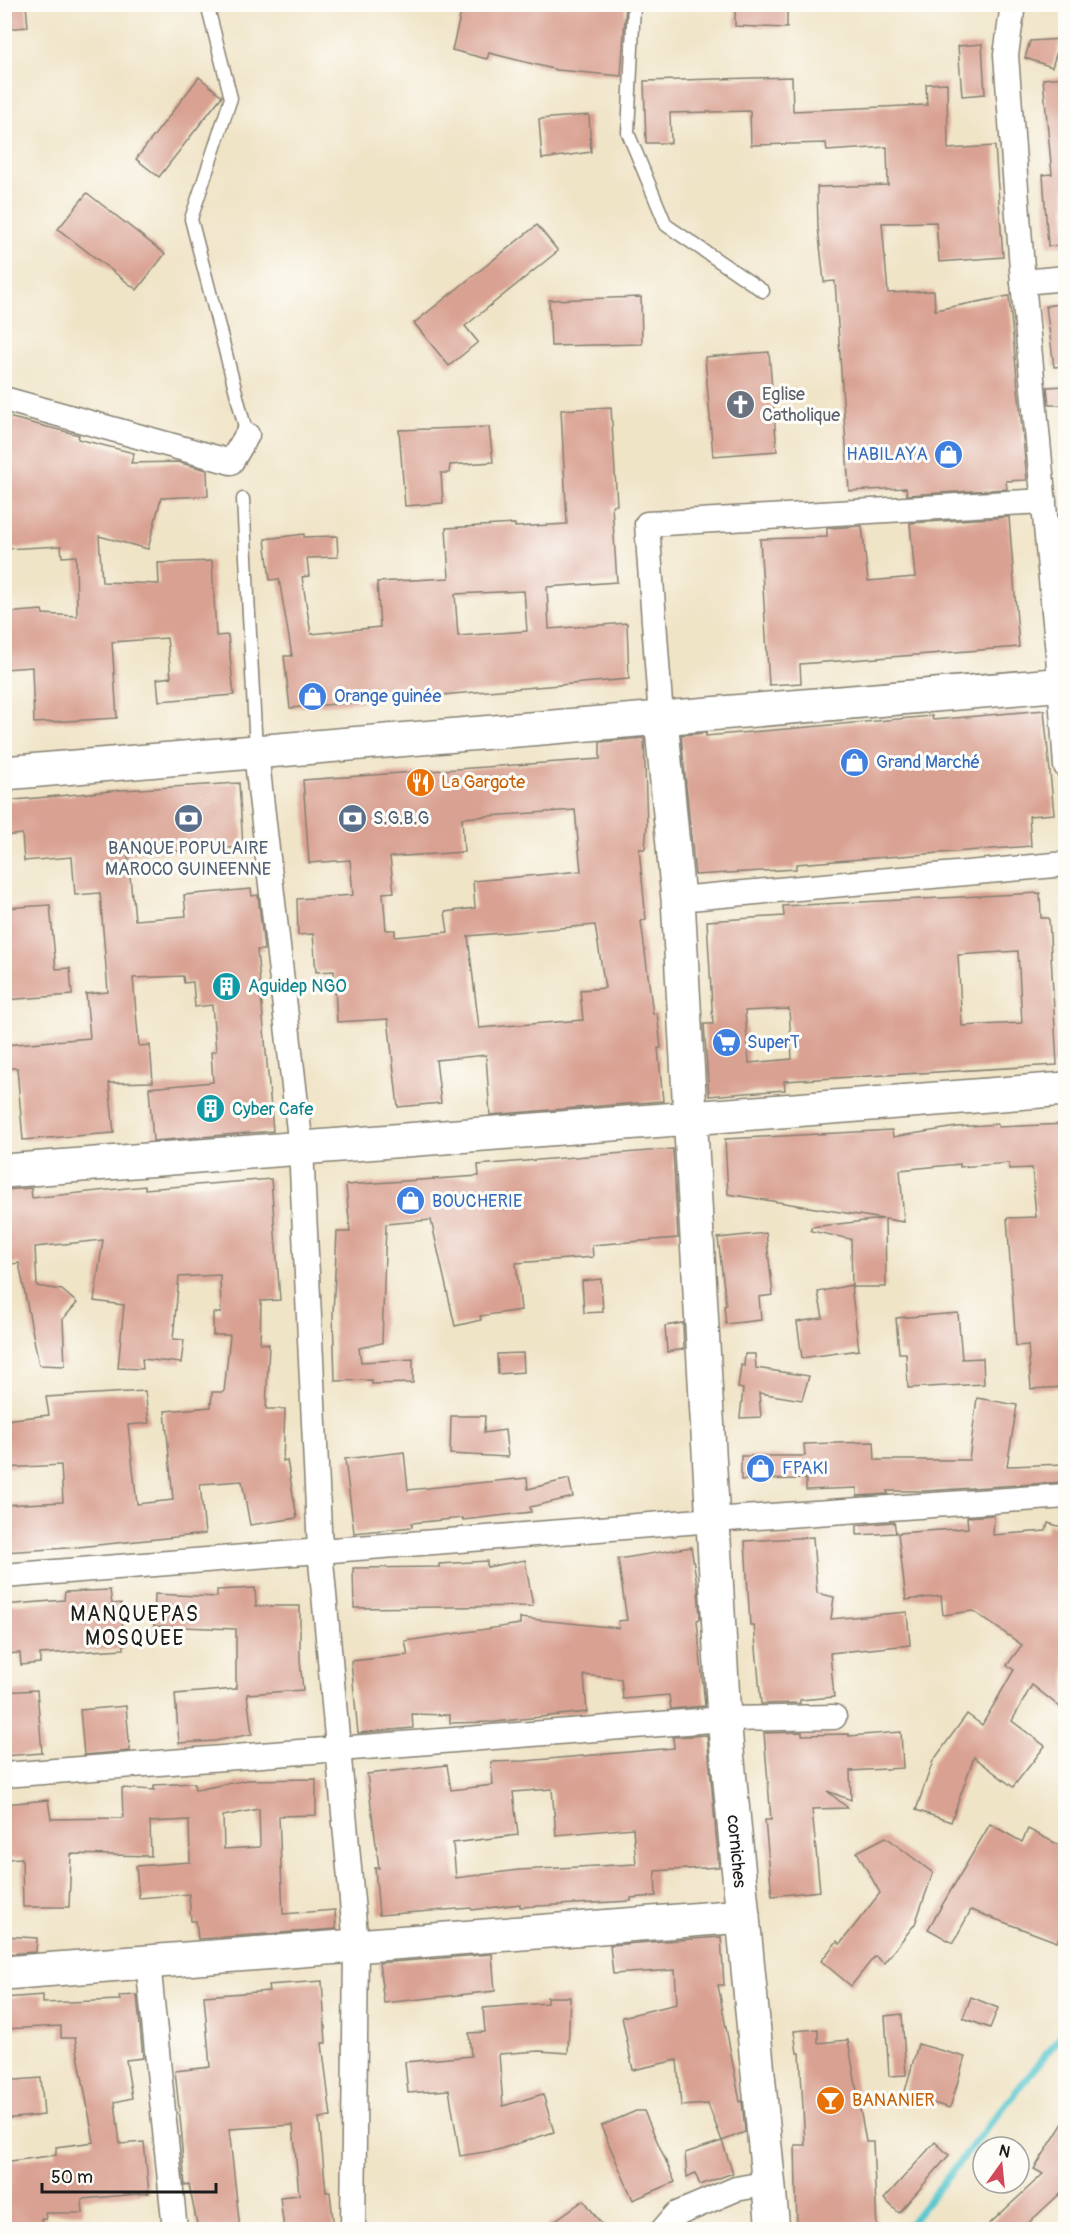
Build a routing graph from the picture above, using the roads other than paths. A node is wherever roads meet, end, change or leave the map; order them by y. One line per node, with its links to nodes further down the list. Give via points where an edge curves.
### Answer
1 (207, 4): 8 (lane, via 231,98 191,219)
2 (634, 4): 6 (lane, via 628,133 666,225)
3 (1013, 4): 5 (street, via 1006,55)
4 (1065, 278): 5 (street)
5 (1023, 282): 10 (street)
6 (762, 291)
7 (4, 399): 8 (street, via 231,462)
8 (247, 435)
9 (243, 499): 13 (lane)
10 (1044, 501): 11 (street); 12 (street, via 647,524)
11 (1063, 685): 12 (street); 14 (street)
12 (661, 718): 13 (street); 17 (street, corniches)
13 (256, 753): 15 (street); 20 (street)
14 (1065, 766)
15 (4, 773)
16 (1065, 864): 17 (street)
17 (678, 899): 19 (street, corniches)
18 (1065, 1089): 19 (street)
19 (691, 1118): 20 (street); 23 (street, corniches)
20 (301, 1148): 21 (street); 24 (street)
21 (4, 1171)
22 (1065, 1496): 23 (street)
23 (713, 1520): 24 (street); 27 (street, corniches)
24 (320, 1550): 25 (street); 28 (street)
25 (4, 1576)
26 (834, 1717): 27 (street)
27 (724, 1719): 28 (street); 30 (street, corniches)
28 (338, 1749): 29 (street); 31 (street)
29 (4, 1776)
30 (743, 1916): 31 (street); 34 (street, corniches)
31 (356, 1946): 32 (street); 36 (street)
32 (148, 1962): 33 (street); 35 (street)
33 (4, 1972)
34 (769, 2183): 37 (street, via 736,2189 677,2214); 38 (street, corniches)
35 (175, 2229)
36 (353, 2229)
37 (663, 2229)
38 (773, 2229)

